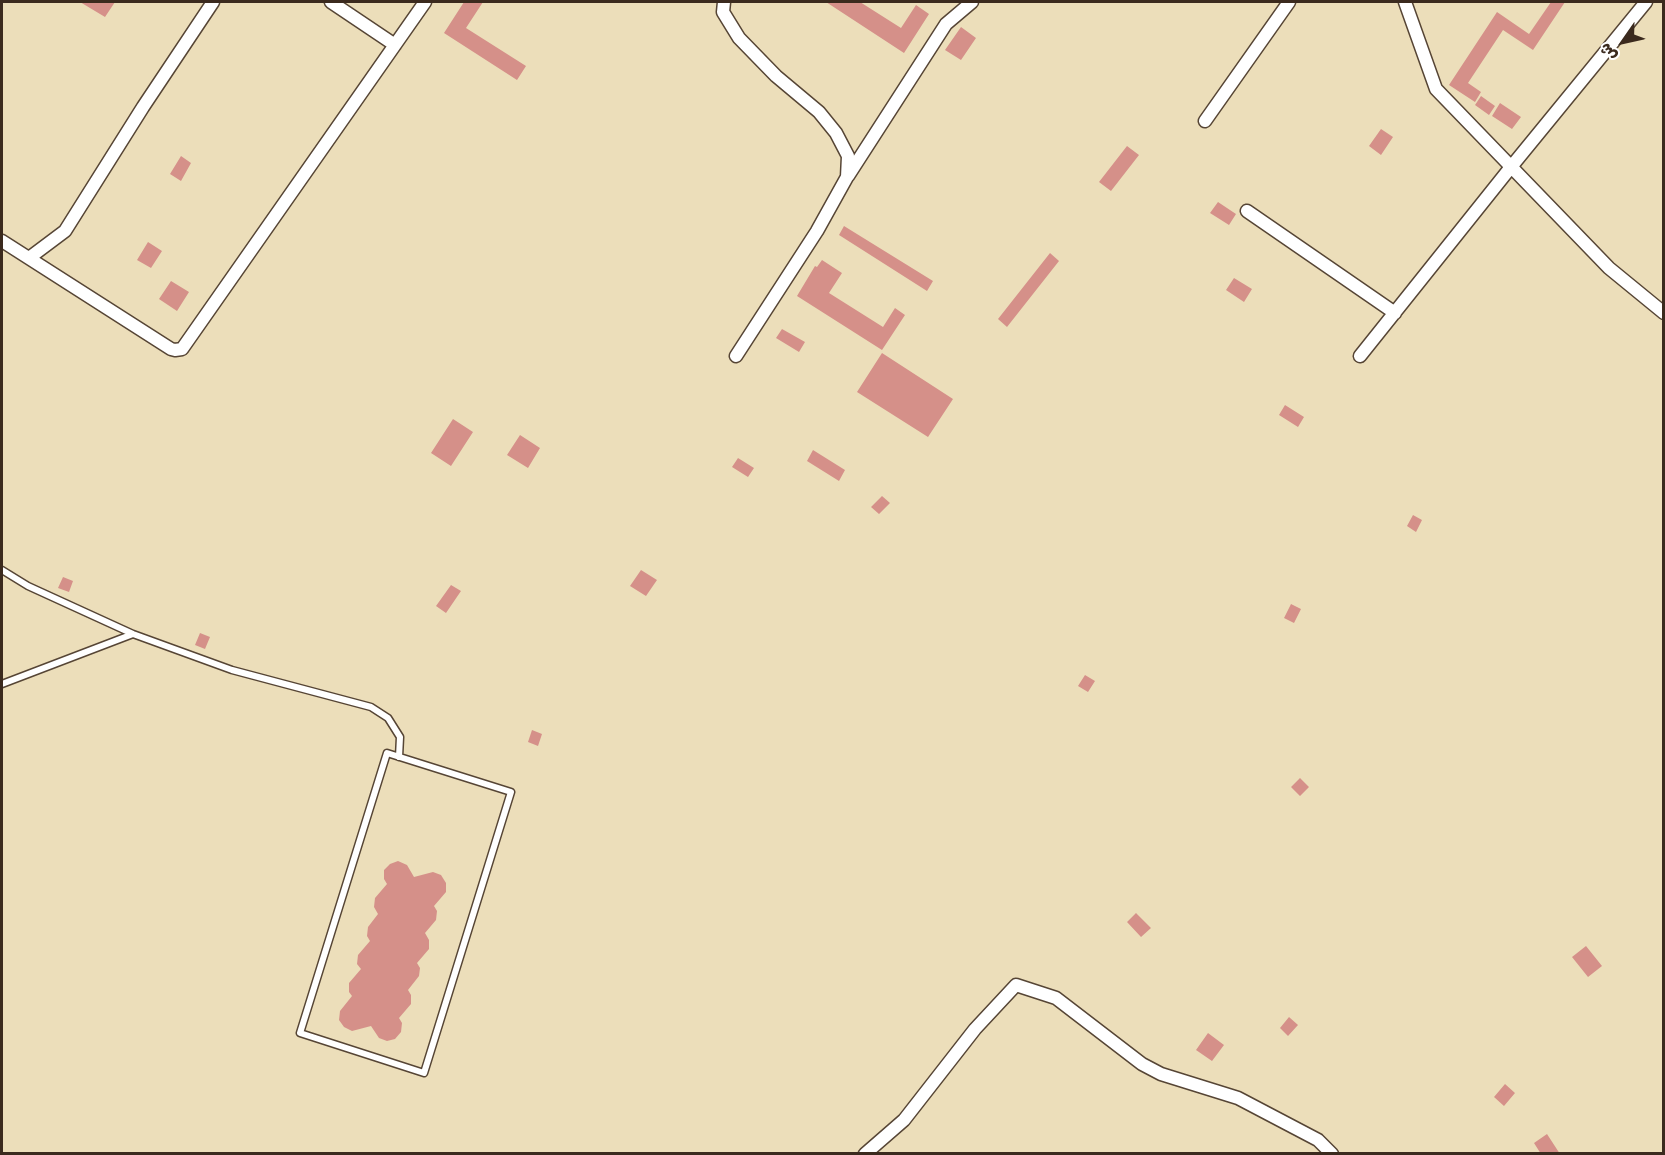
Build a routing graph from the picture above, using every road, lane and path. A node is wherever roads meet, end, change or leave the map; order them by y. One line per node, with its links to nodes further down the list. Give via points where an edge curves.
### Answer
1 (213, 2): 15 (street, via 65,231)
2 (331, 2): 9 (street)
3 (425, 2): 9 (street)
4 (724, 2): 12 (street, via 723,12 739,38 819,112 836,133 848,156)
5 (972, 2): 12 (street, via 946,24)
6 (1289, 2): 10 (street)
7 (1406, 2): 11 (street, via 1436,89)
8 (1646, 2): 11 (street)
9 (394, 45): 15 (street, via 182,349 171,349)
10 (1205, 121)
11 (1511, 167): 16 (street); 17 (street, via 1609,268)
12 (848, 177): 18 (street)
13 (1247, 211): 16 (street)
14 (2, 241): 15 (street)
15 (28, 258)
16 (1395, 313): 19 (street)
17 (1664, 314)
18 (736, 356)
19 (1360, 357)
20 (2, 570): 21 (lane)
21 (133, 634): 22 (lane); 23 (lane, via 232,670 371,707 388,718 400,737)
22 (2, 684)
23 (399, 757): 23 (lane, via 511,792 424,1073 300,1034 387,753)
24 (865, 1154): 25 (street, via 904,1120 975,1029 1016,985 1056,998 1142,1064 1161,1074 1238,1098 1318,1140)
25 (1332, 1154)

